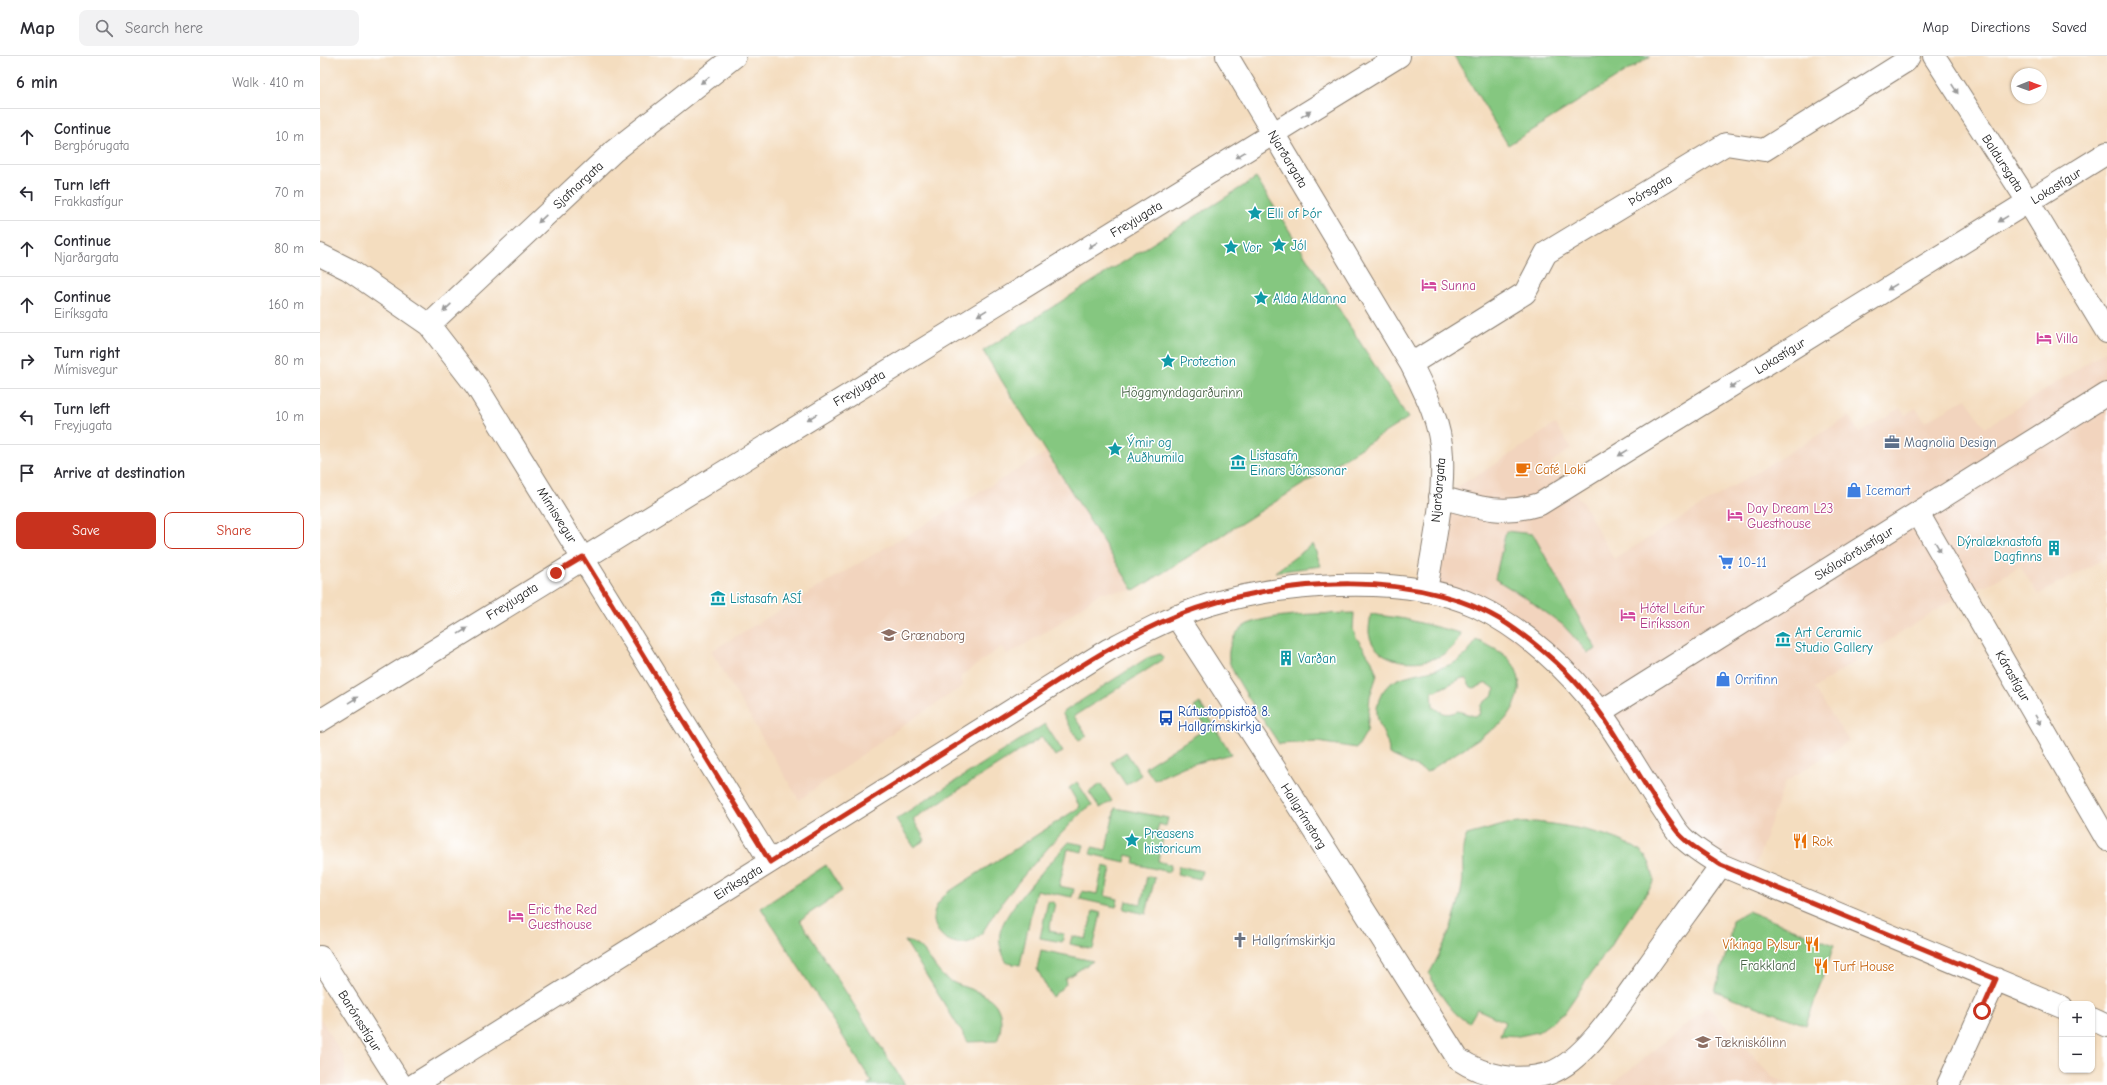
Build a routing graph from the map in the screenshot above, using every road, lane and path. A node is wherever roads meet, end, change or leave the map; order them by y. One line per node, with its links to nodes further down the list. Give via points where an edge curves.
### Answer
1 (735, 56): 10 (street, Sjafnargata, one-way to 10, via 614,151)
2 (1227, 56): 6 (street, Njarðargata)
3 (1399, 56): 6 (street, Freyjugata, one-way to 3)
4 (1909, 56): 12 (street, Þórsgata, via 1906,61 1764,150 1726,144 1546,252 1524,293)
5 (1934, 56): 8 (street, Baldursgata, one-way to 8)
6 (1273, 135): 12 (street, Njarðargata); 16 (street, Freyjugata, one-way to 16)
7 (2107, 153): 8 (street, Lokastígur)
8 (2029, 203): 11 (street, Baldursgata); 14 (street, Lokastígur, one-way to 14, via 1540,504 1508,511 1488,509)
9 (320, 255): 10 (street, Mímisvegur, via 348,269)
10 (429, 325): 16 (street, Mímisvegur, via 478,386)
11 (2107, 332)
12 (1412, 364): 14 (street, Njarðargata, via 1435,417 1442,455)
13 (2107, 395): 15 (street, Skólavörðustígur)
14 (1440, 497): 17 (street, Njarðargata)
15 (1918, 513): 19 (street, Skólavörðustígur); 21 (street, Kárastígur, one-way to 21)
16 (583, 557): 20 (street, Freyjugata, one-way to 16); 22 (street, Mímisvegur)
17 (1426, 591): 18 (street, Eiríksgata, via 1368,584 1266,591 1233,598); 19 (street, via 1475,605 1516,630 1563,669)
18 (1176, 616): 22 (street, Eiríksgata, via 1108,650); 23 (street, Hallgrímstorg, via 1232,700 1458,1059 1471,1068 1512,1078 1532,1077 1551,1072 1567,1063 1598,1034)
19 (1600, 712): 23 (street, via 1681,836)
20 (320, 721)
21 (2107, 840)
22 (770, 862): 30 (street, Eiríksgata)
23 (1721, 865): 25 (street)
24 (320, 957): 29 (street, Barónsstígur)
25 (1996, 979): 26 (street); 31 (street)
26 (2059, 1006)
27 (2095, 1020): 28 (street)
28 (2107, 1026)
29 (401, 1085)
30 (414, 1085)
31 (1948, 1085)

